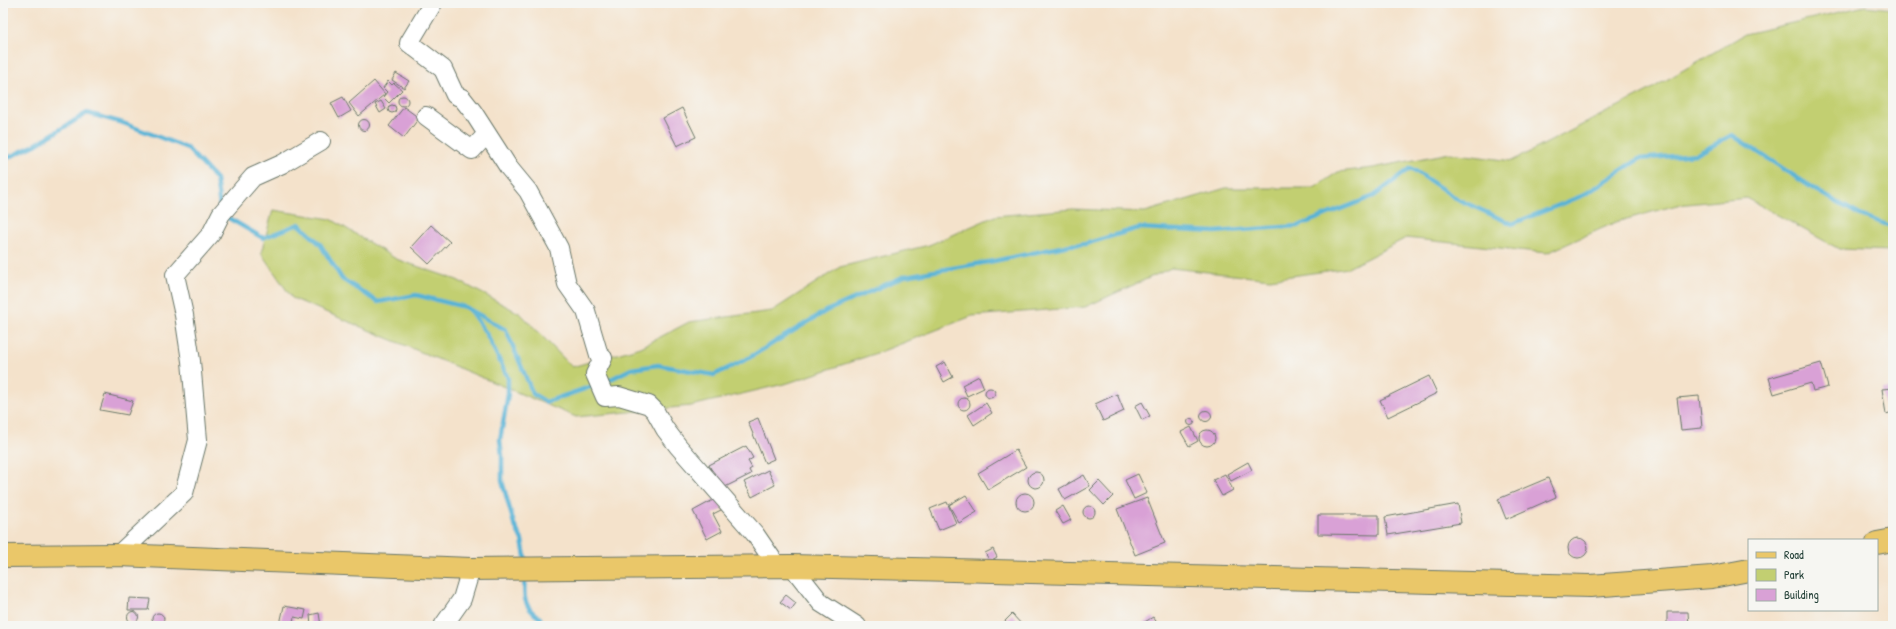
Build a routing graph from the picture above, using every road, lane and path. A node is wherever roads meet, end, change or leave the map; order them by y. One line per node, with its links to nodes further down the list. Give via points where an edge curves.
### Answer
1 (433, 3): 3 (street, via 410,43 443,69 455,95 462,98 474,112)
2 (426, 116): 3 (street, via 472,150)
3 (487, 134): 9 (street, via 528,191 559,248 567,284 586,312 599,355 603,358 595,374 605,397 619,396 649,405 678,446)
4 (321, 141): 7 (street, via 282,164 253,177 221,214 211,234 175,274 191,361 198,440 184,494)
5 (1893, 540): 6 (main road)
6 (1878, 543)
7 (118, 555): 8 (main road); 10 (main road)
8 (3, 556)
9 (785, 566): 10 (main road); 11 (main road, via 1590,586 1712,577); 13 (street, via 821,603)
10 (471, 569): 12 (street, via 462,599)
11 (1748, 570)
12 (443, 626)
13 (857, 626)

